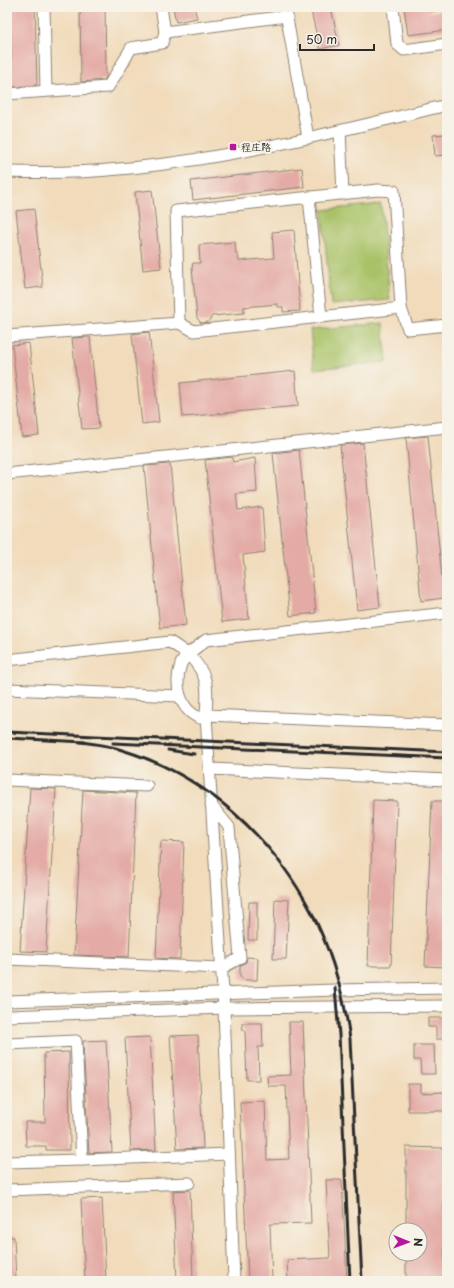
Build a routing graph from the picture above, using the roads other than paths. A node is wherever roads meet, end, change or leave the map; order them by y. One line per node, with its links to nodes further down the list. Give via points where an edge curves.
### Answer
1 (44, 7): 7 (street)
2 (161, 7): 5 (street)
3 (393, 7): 6 (street, via 397,44 404,50)
4 (286, 12): 5 (street); 11 (street)
5 (165, 32): 7 (street, via 162,43 131,48 108,87)
6 (447, 44)
7 (46, 91): 8 (street)
8 (7, 94)
9 (447, 105): 10 (street)
10 (340, 131): 11 (street); 13 (street)
11 (308, 138): 12 (street, via 236,153 119,169)
12 (7, 172)
13 (344, 194): 14 (street); 15 (street, via 394,191)
14 (309, 197): 16 (street); 17 (street, via 176,211)
15 (402, 308): 16 (street); 18 (street, via 408,329)
16 (321, 317): 17 (street, via 194,331)
17 (179, 323): 19 (street)
18 (447, 325)
19 (7, 336)
20 (447, 427): 21 (street)
21 (7, 474)
22 (447, 613): 23 (street, via 206,640)
23 (188, 654): 24 (street, via 170,642); 26 (street, via 181,664 178,685); 27 (street, via 198,664 205,677 208,689)
24 (7, 660)
25 (7, 689): 26 (street)
26 (180, 696): 27 (street, via 182,703 192,715 200,718)
27 (206, 715): 28 (street); 29 (street)
28 (447, 725)
29 (210, 769): 31 (street); 33 (street)
30 (7, 780): 32 (street)
31 (447, 780)
32 (147, 786)
33 (211, 805): 35 (street); 35 (street, via 229,827 240,958)
34 (7, 959): 35 (street)
35 (222, 968): 37 (street)
36 (447, 988): 37 (street)
37 (223, 994): 38 (street); 40 (street)
38 (7, 1001)
39 (447, 1006): 40 (street)
40 (224, 1008): 41 (street); 43 (street)
41 (7, 1016)
42 (7, 1044): 44 (street, via 76,1041)
43 (229, 1154): 44 (street); 48 (street)
44 (82, 1160): 45 (street)
45 (7, 1162)
46 (189, 1183): 47 (street)
47 (7, 1190)
48 (234, 1281)

